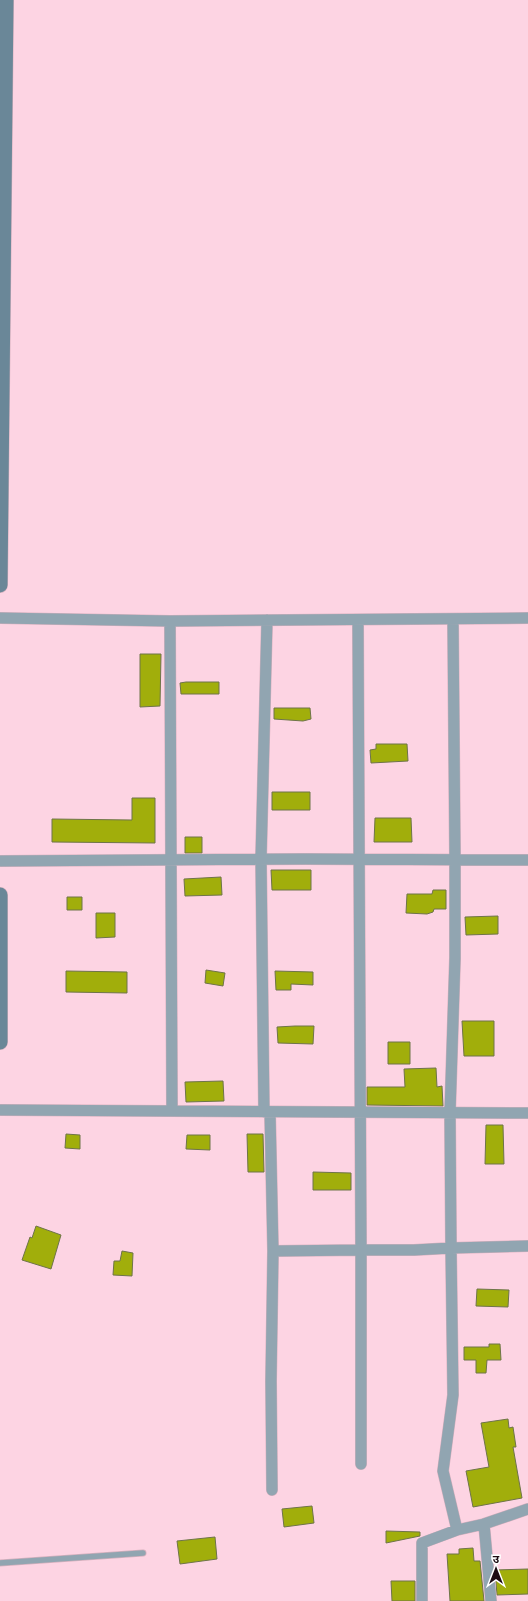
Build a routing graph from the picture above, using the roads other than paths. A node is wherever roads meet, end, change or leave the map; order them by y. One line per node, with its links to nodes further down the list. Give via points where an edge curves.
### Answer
1 (6, 0): 2 (main road)
2 (3, 139): 3 (main road)
3 (0, 582): 4 (main road)
4 (0, 585)
5 (0, 618): 9 (street)
6 (528, 618): 8 (street)
7 (267, 620): 9 (street); 10 (street); 12 (street)
8 (453, 620): 10 (street); 14 (street)
9 (170, 621): 11 (street)
10 (358, 621): 13 (street)
11 (170, 859): 12 (street); 16 (street); 20 (street)
12 (262, 859): 13 (street); 21 (street)
13 (360, 859): 14 (street); 22 (street)
14 (455, 860): 15 (street); 23 (street)
15 (528, 860)
16 (0, 861)
17 (0, 895): 18 (main road)
18 (0, 1042)
19 (0, 1110): 20 (street)
20 (172, 1112): 21 (street)
21 (267, 1112): 22 (street); 28 (street)
22 (360, 1113): 23 (street); 27 (street)
23 (450, 1113): 24 (street); 26 (street)
24 (528, 1113)
25 (528, 1246): 26 (street)
26 (452, 1248): 27 (street); 33 (street, via 453,1395 443,1471)
27 (361, 1250): 28 (street); 29 (street)
28 (273, 1251): 30 (street)
29 (361, 1464)
30 (272, 1490)
31 (528, 1509): 32 (street)
32 (484, 1524): 33 (street); 37 (street)
33 (457, 1530): 36 (street, via 422,1543)
34 (143, 1553): 35 (lane)
35 (0, 1563)
36 (422, 1601)
37 (491, 1601)

